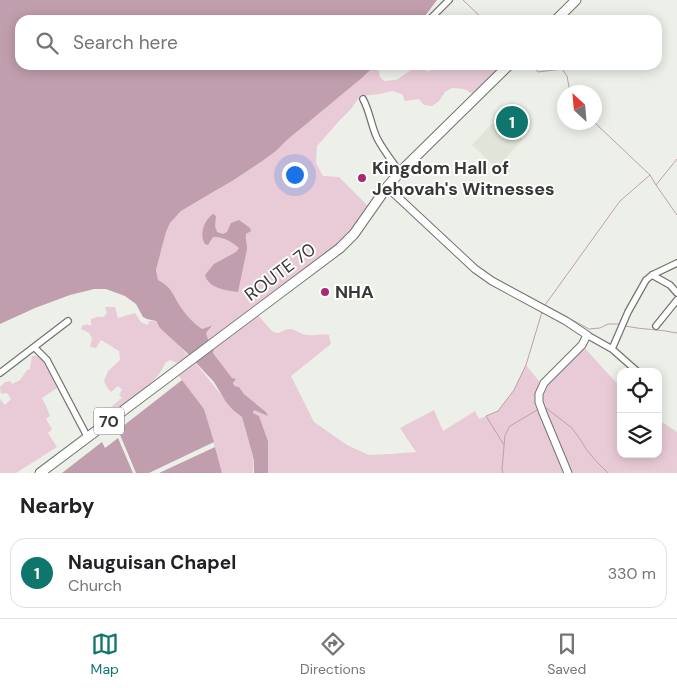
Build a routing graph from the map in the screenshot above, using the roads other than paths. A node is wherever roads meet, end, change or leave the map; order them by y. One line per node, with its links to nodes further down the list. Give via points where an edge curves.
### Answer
1 (449, 0): 3 (street)
2 (576, 0): 4 (highway)
3 (433, 15)
4 (561, 15)
5 (504, 70): 7 (highway, ROUTE 70 / 70)
6 (363, 99): 7 (street, via 378,140)
7 (400, 172): 8 (highway, ROUTE 70 / 70)
8 (387, 187): 15 (street, via 474,269); 20 (highway, ROUTE 70 / 70, via 354,234 340,248)
9 (677, 263): 10 (street)
10 (652, 275): 11 (street); 17 (street, via 628,312)
11 (677, 293)
12 (677, 300): 14 (street)
13 (68, 321): 16 (street)
14 (656, 326)
15 (587, 335): 17 (street); 22 (street, via 582,345 544,383 539,394 543,413)
16 (34, 347): 19 (street); 20 (street, via 47,360)
17 (612, 349): 18 (street)
18 (633, 368)
19 (0, 373)
20 (88, 438): 21 (highway, ROUTE 70 / 70)
21 (44, 472)
22 (568, 473)

